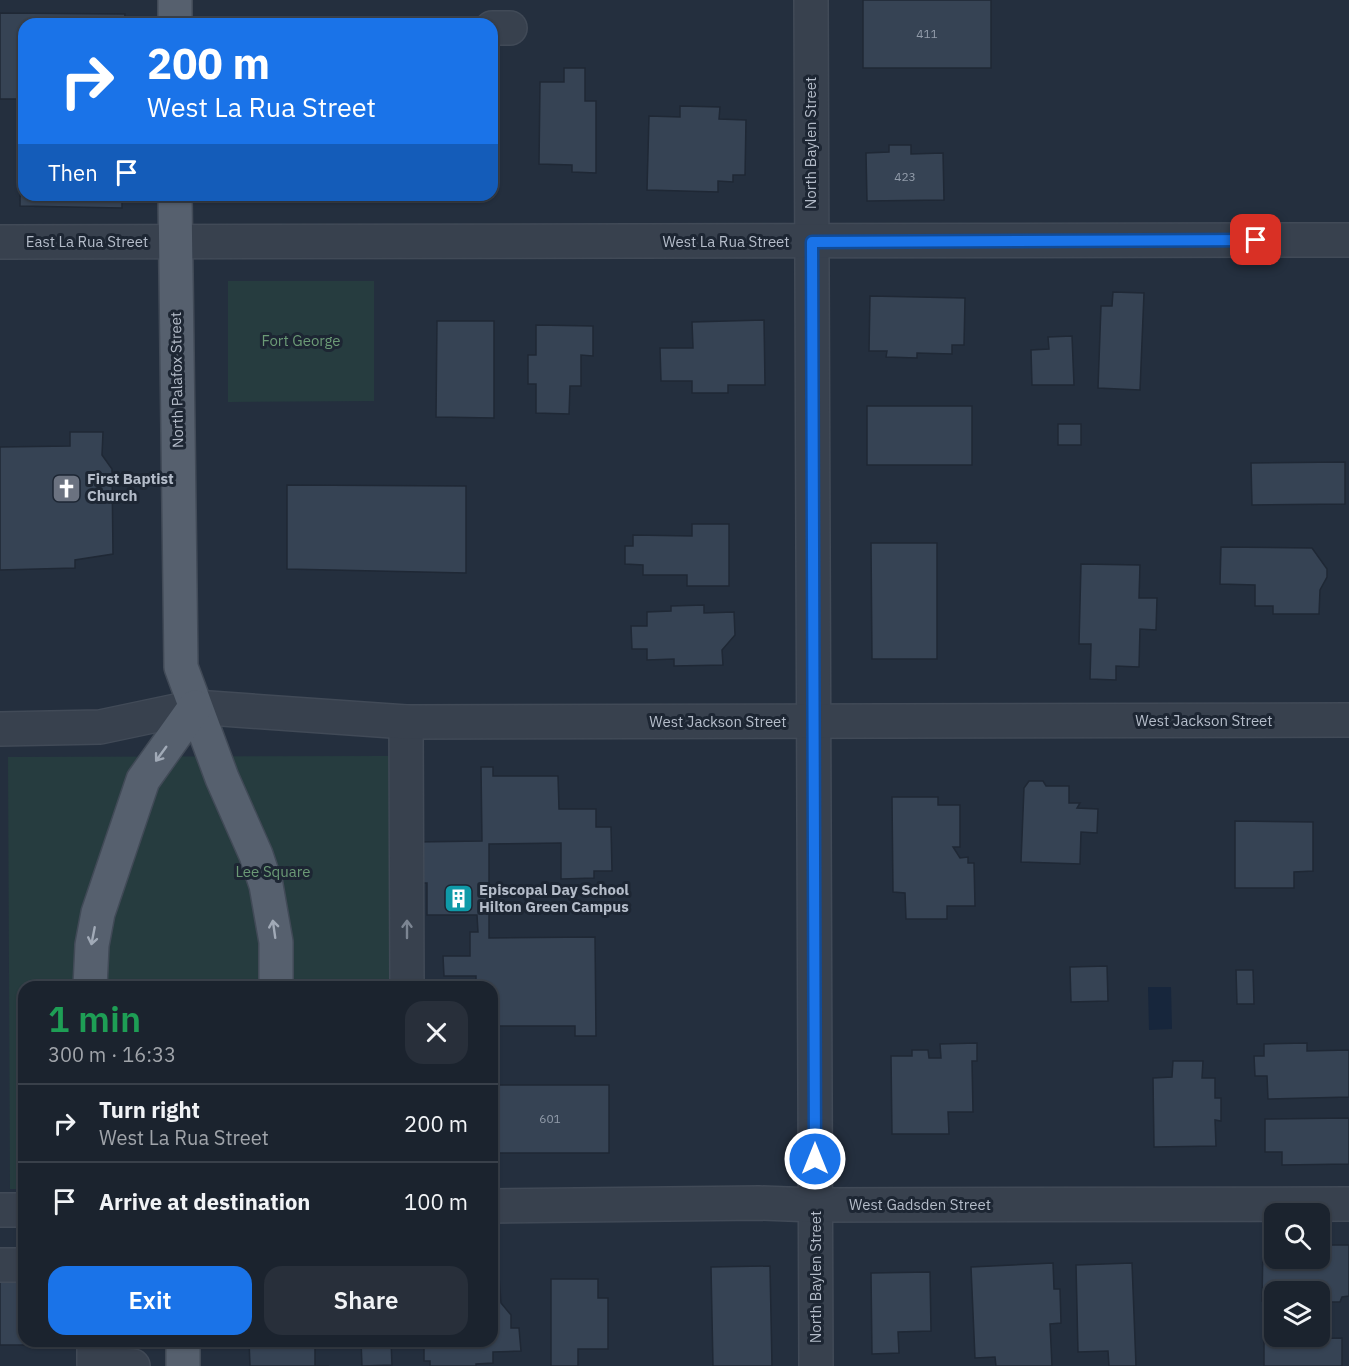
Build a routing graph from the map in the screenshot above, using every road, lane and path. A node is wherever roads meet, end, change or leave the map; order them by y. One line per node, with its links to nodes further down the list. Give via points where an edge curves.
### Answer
1 (175, 0): 3 (main road)
2 (811, 0): 8 (street, North Baylen Street)
3 (175, 18)
4 (175, 201): 7 (main road, North Palafox Street)
5 (1349, 240): 8 (street, West La Rua Street)
6 (0, 242): 7 (street, East La Rua Street)
7 (175, 242): 8 (street, West La Rua Street); 9 (main road, North Palafox Street, via 181,667)
8 (812, 242): 11 (street, North Baylen Street)
9 (195, 707): 12 (street, West Jackson Street); 13 (street, West Jackson Street, via 100,727); 14 (main road, one-way to 14, via 143,780 98,913); 15 (main road, North Palafox Street, one-way to 9, via 276,942 266,885)
10 (1349, 720): 11 (street, West Jackson Street)
11 (813, 721): 12 (street, West Jackson Street); 18 (street, North Baylen Street)
12 (406, 722): 16 (street, one-way to 12)
13 (0, 729)
14 (90, 981)
15 (276, 981)
16 (407, 981)
17 (1349, 1204): 18 (street, West Gadsden Street)
18 (815, 1205): 19 (street, West Gadsden Street); 28 (street, North Baylen Street)
19 (498, 1206)
20 (0, 1210): 21 (street)
21 (18, 1210)
22 (0, 1265): 23 (street)
23 (18, 1265)
24 (183, 1347): 27 (main road)
25 (94, 1357): 26 (street)
26 (132, 1366)
27 (183, 1366)
28 (816, 1366)

